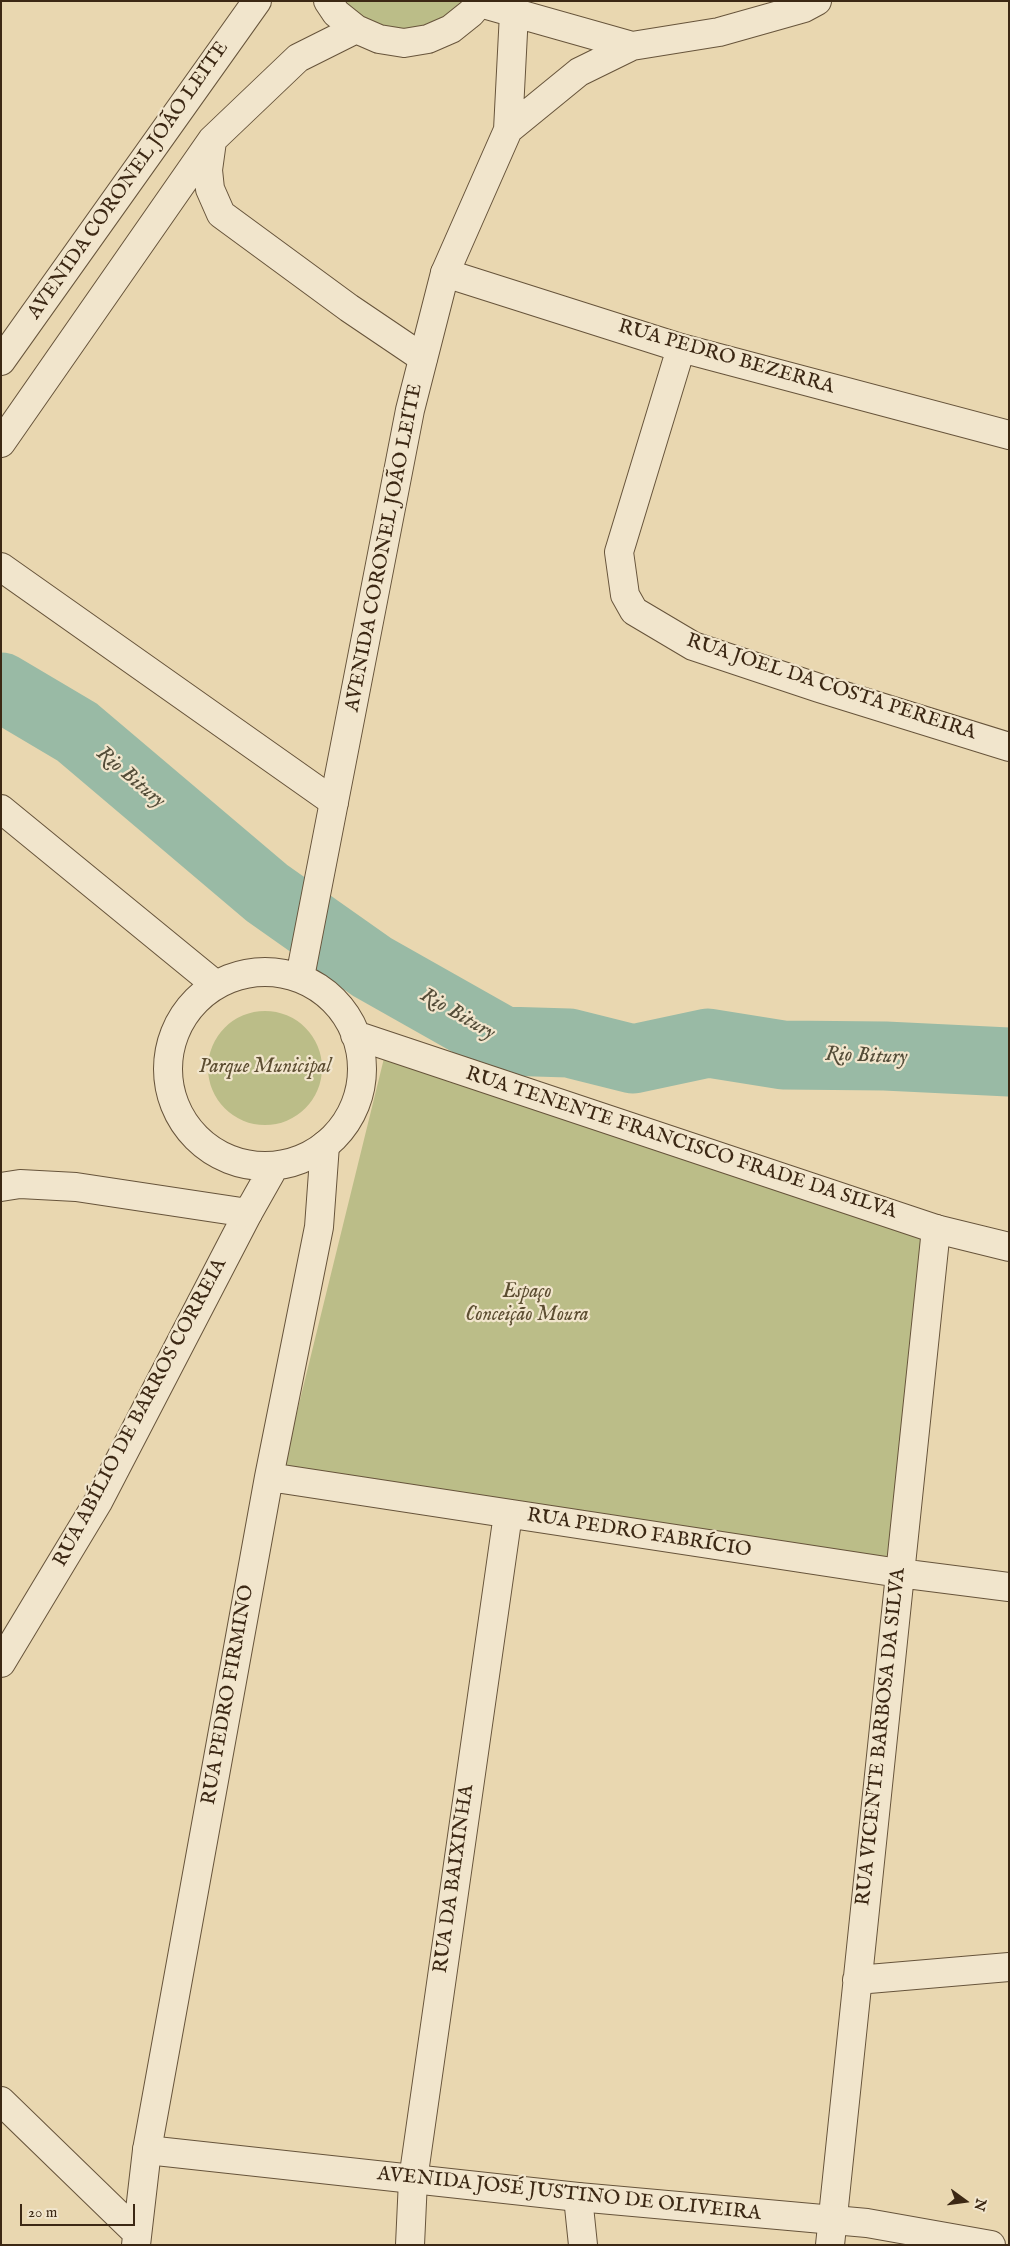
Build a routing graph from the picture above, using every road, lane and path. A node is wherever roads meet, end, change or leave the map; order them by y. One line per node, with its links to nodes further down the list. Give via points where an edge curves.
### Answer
1 (256, 1): 13 (street, AVENIDA CORONEL JOÃO LEITE)
2 (328, 1): 6 (street, via 336,13)
3 (481, 2): 5 (street); 6 (street, via 451,30 428,39 404,43 379,39)
4 (808, 4): 7 (street, via 719,32)
5 (514, 13): 7 (street); 8 (street, AVENIDA CORONEL JOÃO LEITE)
6 (356, 29): 9 (street, via 298,58)
7 (632, 46): 8 (street, AVENIDA CORONEL JOÃO LEITE, via 579,72)
8 (508, 130): 10 (street, AVENIDA CORONEL JOÃO LEITE)
9 (212, 140): 12 (street, via 208,170 210,189 221,214); 15 (street)
10 (445, 273): 11 (street, RUA PEDRO BEZERRA); 12 (street, AVENIDA CORONEL JOÃO LEITE)
11 (681, 348): 14 (street, RUA PEDRO BEZERRA); 17 (street, RUA JOEL DA COSTA PEREIRA, via 619,552 625,595 634,611 693,646)
12 (423, 358): 18 (street, AVENIDA CORONEL JOÃO LEITE, via 410,410)
13 (1, 362)
14 (1009, 435)
15 (1, 443)
16 (1, 567): 18 (street)
17 (1009, 747)
18 (334, 802): 20 (street, AVENIDA CORONEL JOÃO LEITE)
19 (1, 809): 21 (street)
20 (300, 978): 21 (street, via 272,972 243,974); 22 (street, via 323,991 342,1010)
21 (216, 985): 24 (street, via 191,1006 174,1034 168,1067 172,1099 187,1128 211,1151 241,1164)
22 (355, 1035): 23 (street, via 362,1064 358,1095 345,1123); 27 (street, RUA TENENTE FRANCISCO FRADE DA SILVA)
23 (325, 1145): 24 (street, via 301,1160); 29 (street, RUA PEDRO FIRMINO, via 320,1226)
24 (274, 1166): 26 (street, RUA ABÍLIO DE BARROS CORREIA)
25 (8, 1181): 26 (street, via 76,1187)
26 (248, 1213): 33 (street, RUA ABÍLIO DE BARROS CORREIA, via 98,1502)
27 (936, 1229): 28 (street, RUA TENENTE FRANCISCO FRADE DA SILVA); 31 (street, RUA VICENTE BARBOSA DA SILVA)
28 (1009, 1247)
29 (269, 1477): 30 (street, RUA PEDRO FABRÍCIO); 37 (street, RUA PEDRO FIRMINO)
30 (508, 1514): 31 (street, RUA PEDRO FABRÍCIO); 38 (street, RUA DA BAIXINHA)
31 (899, 1573): 32 (street, RUA PEDRO FABRÍCIO); 35 (street, RUA VICENTE BARBOSA DA SILVA)
32 (1009, 1587)
33 (1, 1664)
34 (1009, 1967): 35 (street)
35 (857, 1980): 40 (street, RUA VICENTE BARBOSA DA SILVA)
36 (1, 2101): 41 (street)
37 (147, 2150): 38 (street, AVENIDA JOSÉ JUSTINO DE OLIVEIRA); 41 (street, RUA PEDRO FIRMINO)
38 (413, 2180): 39 (street, AVENIDA JOSÉ JUSTINO DE OLIVEIRA); 42 (street, RUA DA BAIXINHA)
39 (578, 2197): 40 (street, AVENIDA JOSÉ JUSTINO DE OLIVEIRA); 43 (street)
40 (831, 2232): 44 (street, AVENIDA JOSÉ JUSTINO DE OLIVEIRA, via 867,2223)
41 (137, 2239)
42 (410, 2245)
43 (583, 2245)
44 (991, 2245)

